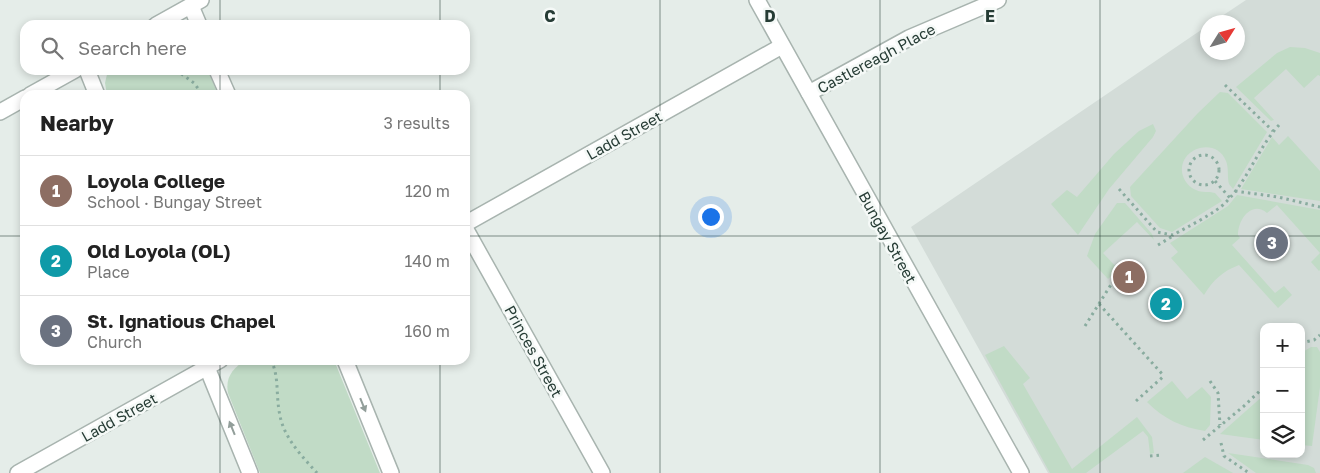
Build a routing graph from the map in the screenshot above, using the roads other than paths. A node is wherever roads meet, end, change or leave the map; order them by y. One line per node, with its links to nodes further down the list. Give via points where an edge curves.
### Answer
1 (756, 0): 6 (street, Bungay Street)
2 (998, 0): 13 (street, Castlereagh Place, via 909,38)
3 (196, 3): 4 (street); 5 (street)
4 (165, 20)
5 (198, 20)
6 (782, 46): 13 (street, Bungay Street); 16 (street, Ladd Street)
7 (66, 75): 10 (street)
8 (89, 75): 11 (street)
9 (220, 75): 12 (street)
10 (39, 90)
11 (95, 90)
12 (226, 90)
13 (809, 93): 25 (street, Bungay Street)
14 (20, 101): 15 (street)
15 (0, 112)
16 (470, 221)
17 (470, 237): 24 (street, Princes Street)
18 (206, 365): 21 (street, Ladd Street)
19 (212, 365): 22 (street, one-way to 19)
20 (347, 365): 23 (street, one-way to 23)
21 (18, 473)
22 (250, 473)
23 (391, 473)
24 (602, 473)
25 (1020, 473)

